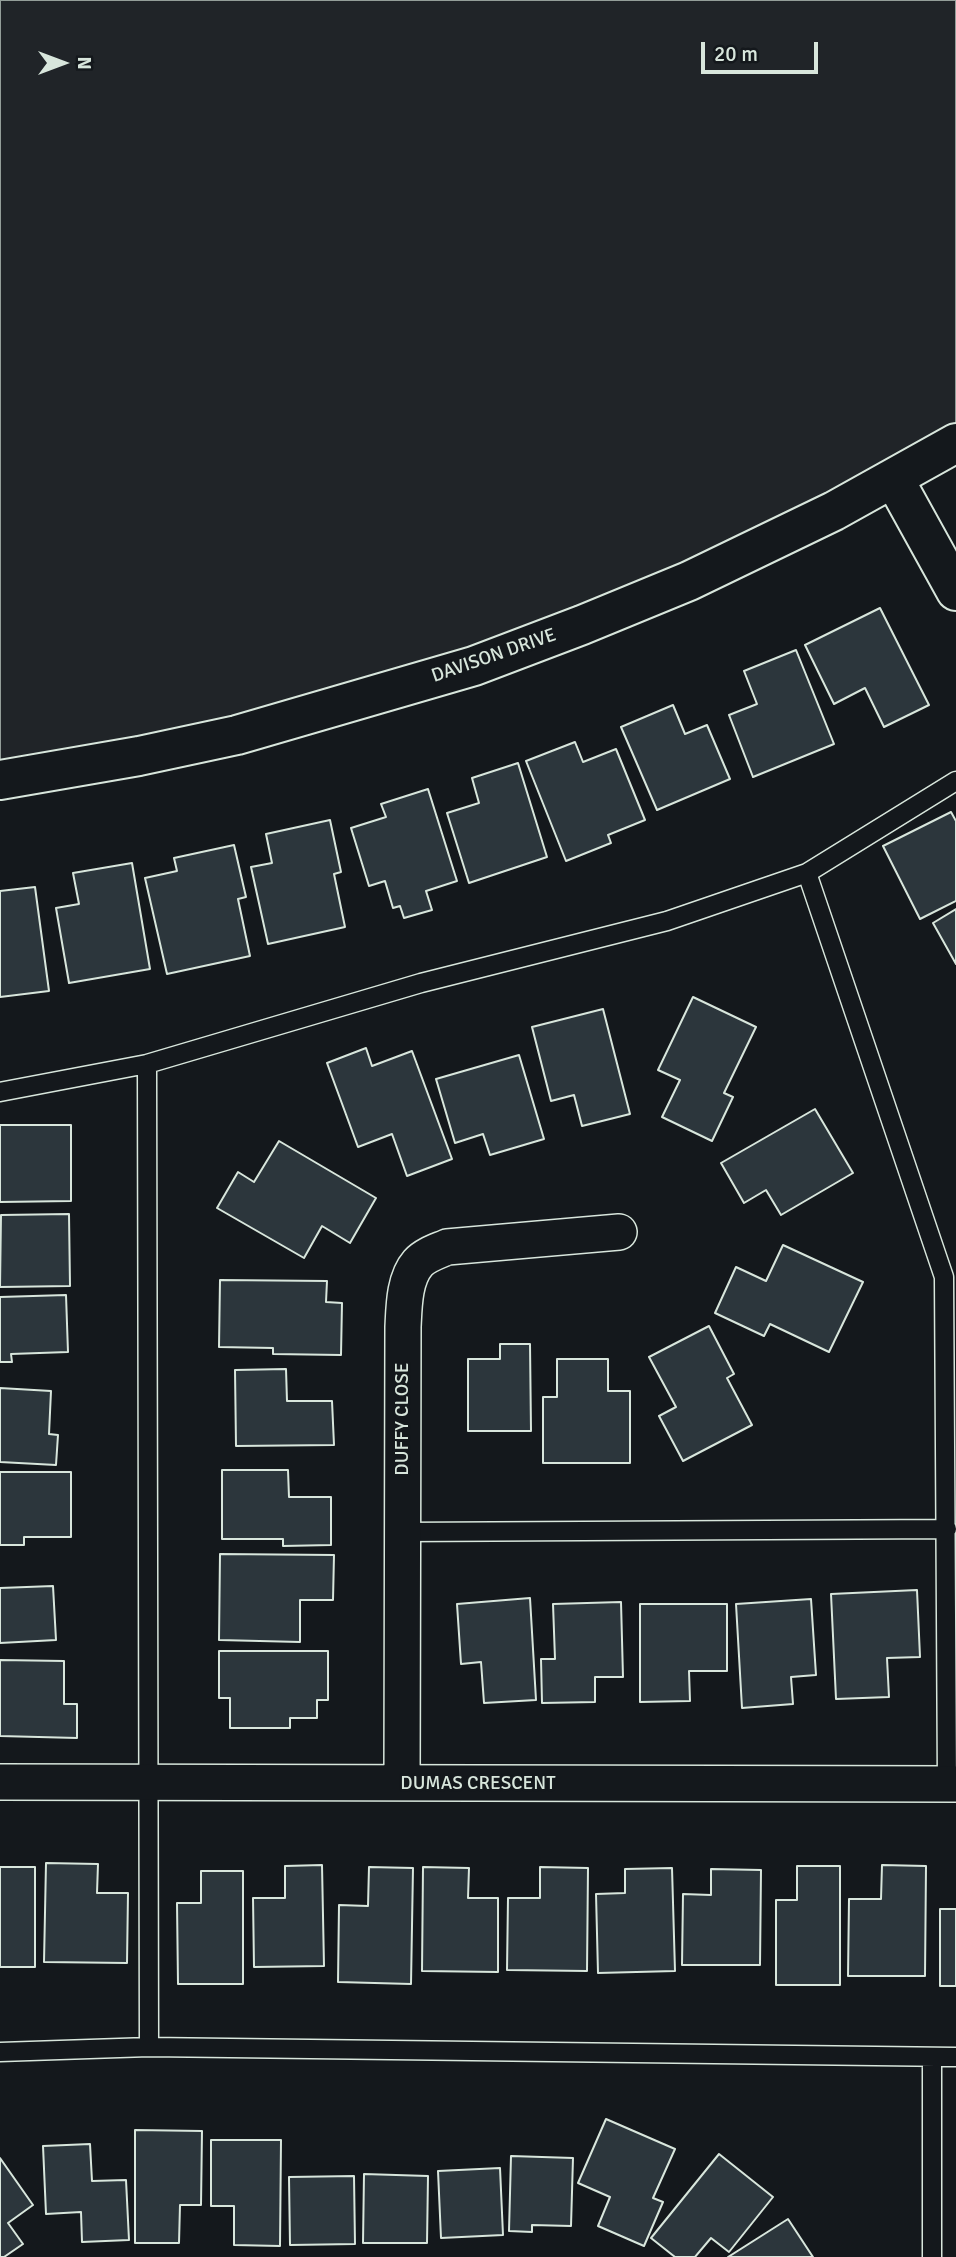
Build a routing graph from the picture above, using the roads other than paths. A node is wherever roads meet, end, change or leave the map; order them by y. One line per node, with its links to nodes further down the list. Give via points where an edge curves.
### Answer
1 (956, 443): 2 (street, DAVISON DRIVE)
2 (894, 479): 3 (street); 4 (street, DAVISON DRIVE, via 689,581 474,666 237,735)
3 (956, 591)
4 (0, 780)
5 (956, 781): 6 (lane)
6 (807, 873): 7 (lane, via 667,921 421,983); 10 (lane, via 944,1277)
7 (147, 1064): 8 (lane); 13 (lane)
8 (0, 1092)
9 (619, 1232): 11 (street, DUFFY CLOSE, via 447,1247 418,1262 404,1303)
10 (947, 1529): 11 (lane); 15 (lane)
11 (403, 1532): 14 (street, DUFFY CLOSE)
12 (0, 1782): 13 (street, DUMAS CRESCENT)
13 (147, 1783): 14 (street, DUMAS CRESCENT); 16 (lane)
14 (402, 1783): 15 (street, DUMAS CRESCENT)
15 (951, 1784)
16 (149, 2047): 17 (lane); 18 (lane)
17 (0, 2052)
18 (932, 2057): 19 (lane); 20 (lane)
19 (956, 2057)
20 (932, 2257)

